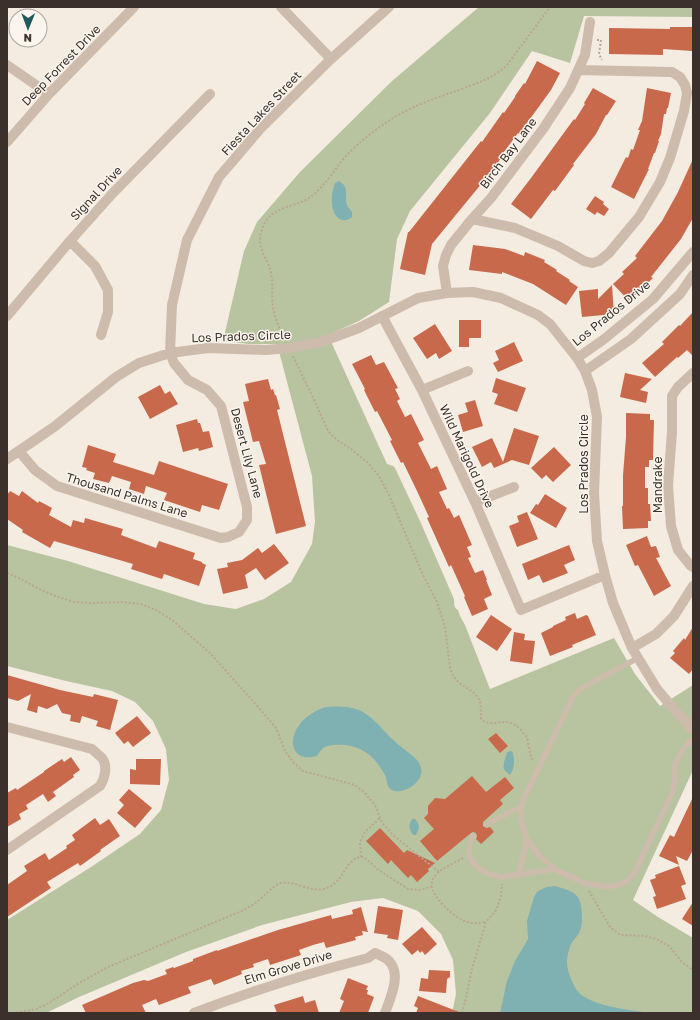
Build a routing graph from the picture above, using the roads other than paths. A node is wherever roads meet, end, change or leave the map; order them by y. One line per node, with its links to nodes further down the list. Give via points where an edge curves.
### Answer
1 (134, 7): 8 (street, Deep Forrest Drive)
2 (281, 7): 5 (street)
3 (389, 7): 5 (street, Fiesta Lakes Street)
4 (590, 22): 7 (street, Birch Bay Lane, via 586,55)
5 (331, 59): 19 (street, Fiesta Lakes Street, via 260,129 219,177 187,240 172,304)
6 (7, 65): 8 (street)
7 (578, 70): 11 (street, Birch Bay Lane, via 570,88 543,129); 11 (street, via 672,72 680,77 685,85 687,93 684,111 670,158 660,182 639,217 609,253 592,263 515,228)
8 (49, 94): 10 (street, Deep Forrest Drive)
9 (210, 94): 12 (street, Signal Drive)
10 (7, 142)
11 (472, 220): 15 (street, Birch Bay Lane, via 446,255 443,266)
12 (70, 241): 16 (street, Signal Drive); 18 (street, via 95,266 108,290 108,312)
13 (693, 252): 20 (street, Los Prados Drive, via 653,299)
14 (693, 275): 22 (street, via 680,294 631,339)
15 (447, 293): 17 (street, Los Prados Circle, via 418,298); 20 (street, Los Prados Circle, via 473,292 501,298 538,315 550,324)
16 (7, 316)
17 (382, 316): 19 (street, Los Prados Circle, via 359,328 321,342 289,348 208,348); 24 (street, Wild Marigold Drive)
18 (102, 335)
19 (170, 353): 25 (street, Los Prados Circle, via 139,363 116,377); 29 (street, Desert Lily Lane, via 174,363 188,380 207,390 221,406 248,507 247,520)
20 (577, 358): 22 (street, Los Prados Circle)
21 (468, 371): 24 (street)
22 (585, 371): 31 (street, Los Prados Circle, via 598,418 594,493 598,541)
23 (693, 373): 30 (street, Mandrake, via 672,396 668,484 671,526 678,550)
24 (422, 390): 28 (street, Wild Marigold Drive)
25 (20, 451): 26 (street, Los Prados Circle); 29 (street, Thousand Palms Lane, via 35,470 57,486 222,538)
26 (7, 459)
27 (514, 487): 28 (street)
28 (475, 502): 31 (street, Wild Marigold Drive, via 521,610)
29 (239, 532)
30 (693, 567)
31 (605, 575): 33 (street, Los Prados Circle, via 613,603)
32 (693, 586): 33 (street, via 674,616 656,634)
33 (632, 648): 34 (street, Los Prados Circle)
34 (638, 658): 36 (street, Los Prados Circle, via 657,689); 38 (lane, via 580,689 573,697)
35 (7, 727): 42 (street, via 92,749 102,759 105,767 104,780 100,786)
36 (693, 730)
37 (693, 738): 43 (lane, via 674,766 673,791 636,870 628,880 608,887 584,883)
38 (522, 806): 39 (lane); 41 (lane, via 521,817)
39 (487, 824)
40 (473, 836): 44 (lane, via 469,854 480,869 502,877)
41 (527, 840): 43 (lane); 44 (lane)
42 (7, 850)
43 (555, 869): 44 (lane)
44 (519, 874)
45 (194, 1013): 46 (street, Elm Grove Drive, via 259,990 368,958 375,953 389,961 394,970 395,984)
46 (385, 1013)

